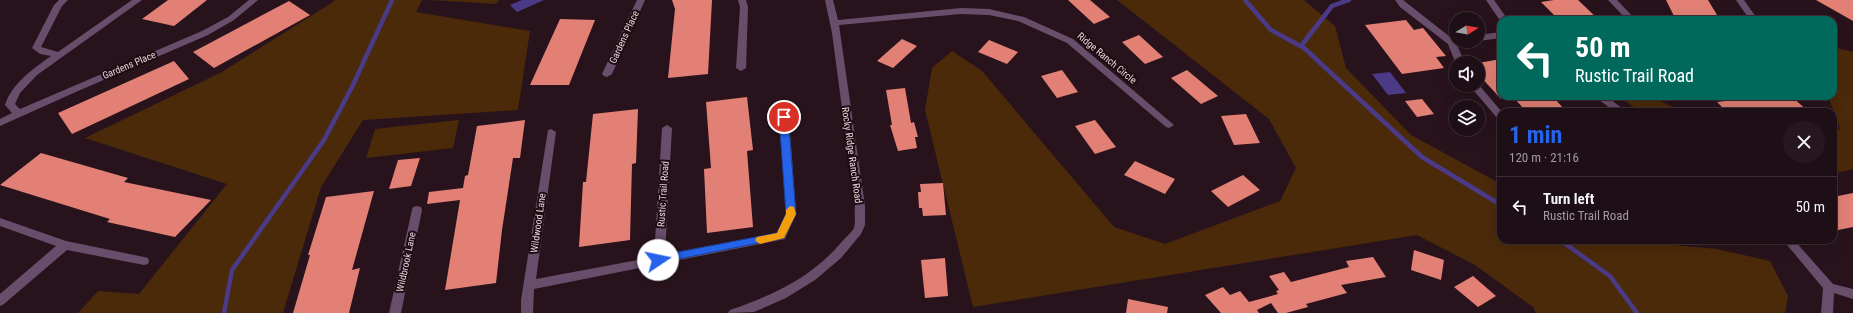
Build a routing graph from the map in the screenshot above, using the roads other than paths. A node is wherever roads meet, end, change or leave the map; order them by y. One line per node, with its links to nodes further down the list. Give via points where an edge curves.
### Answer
1 (64, 0): 18 (street, via 58,5 36,48)
2 (138, 0): 18 (street)
3 (254, 0): 25 (street, Gardens Place, via 241,13 194,38)
4 (641, 0): 20 (street, Gardens Place)
5 (742, 0): 19 (street, via 744,7)
6 (829, 0): 14 (street, Rocky Ridge Ranch Road)
7 (1399, 0): 17 (street)
8 (1490, 0): 11 (street)
9 (1612, 0): 12 (street)
10 (1740, 0): 13 (street)
11 (1501, 16)
12 (1628, 16)
13 (1751, 16)
14 (834, 23): 28 (street, Ridge Ranch Circle, via 961,11 989,12 1021,19 1070,41); 43 (street, Rocky Ridge Ranch Road, via 860,206 858,229 838,254 815,274 767,302)
15 (1497, 35): 16 (street)
16 (1485, 37)
17 (1449, 41)
18 (59, 55): 25 (street, via 34,73 16,91 10,105)
19 (741, 68)
20 (607, 74)
21 (1480, 92): 24 (street)
22 (1605, 100): 23 (street)
23 (1616, 108)
24 (1497, 112)
25 (18, 113): 27 (street, Gardens Place)
26 (784, 117): 35 (street, via 791,214 781,236)
27 (0, 122)
28 (1169, 125)
29 (667, 128): 35 (street, Rustic Trail Road)
30 (551, 132): 37 (street, Wildwood Lane)
31 (417, 210): 41 (street, Wildbrook Lane)
32 (0, 222): 34 (street)
33 (1791, 244): 38 (street)
34 (65, 245): 36 (street); 40 (street)
35 (658, 260): 37 (street)
36 (144, 261)
37 (530, 285): 42 (street, Wildwood Lane)
38 (1829, 287): 39 (street); 44 (street)
39 (1853, 294)
40 (0, 301)
41 (395, 313)
42 (528, 313)
43 (734, 313)
44 (1827, 313)

